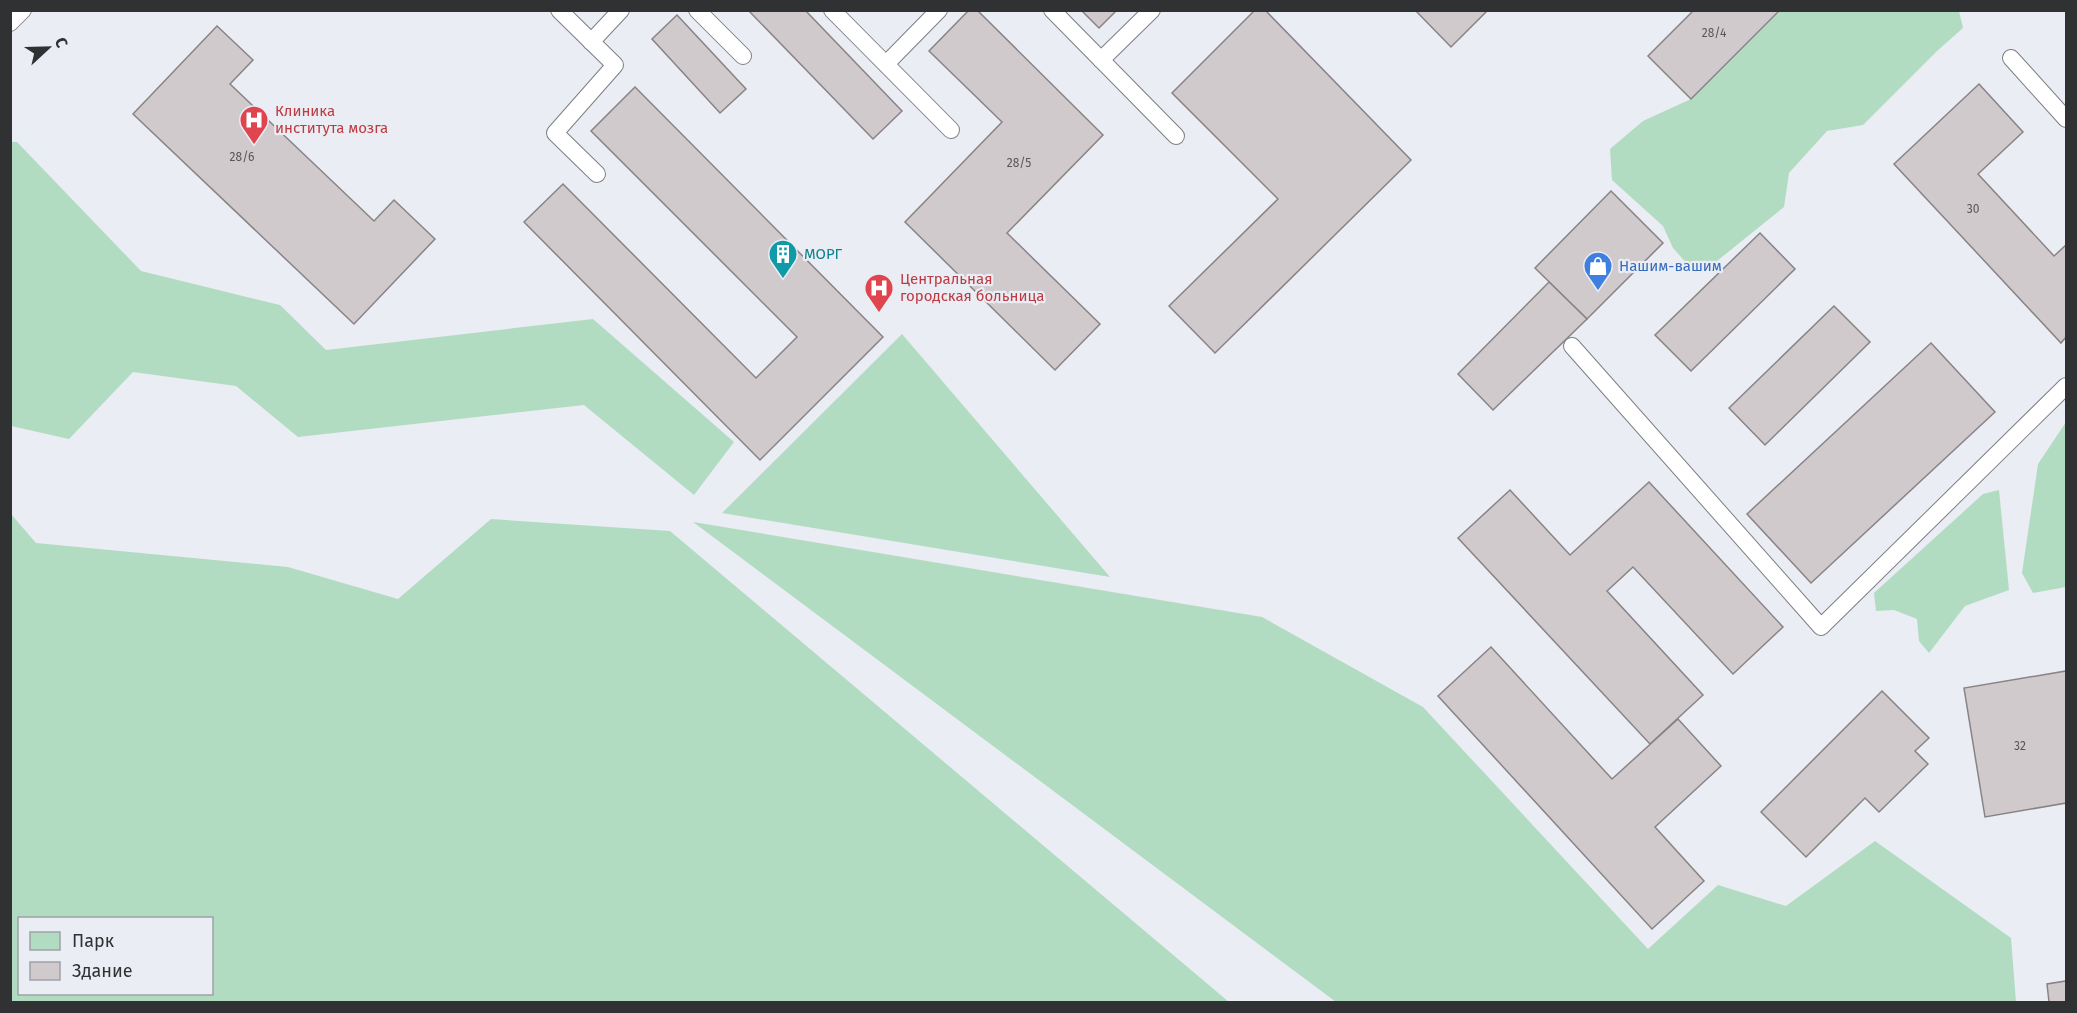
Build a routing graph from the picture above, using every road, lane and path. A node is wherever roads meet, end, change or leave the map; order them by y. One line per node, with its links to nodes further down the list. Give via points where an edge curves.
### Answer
1 (23, 10): 9 (lane)
2 (559, 10): 10 (lane)
3 (621, 10): 10 (lane)
4 (698, 10): 11 (lane)
5 (832, 10): 14 (lane)
6 (939, 10): 14 (lane)
7 (1052, 10): 13 (lane)
8 (1152, 10): 13 (lane)
9 (10, 23)
10 (591, 42): 18 (lane, via 615,65 555,133)
11 (743, 56)
12 (2011, 58): 15 (lane)
13 (1101, 60): 17 (lane)
14 (886, 64): 16 (lane)
15 (2067, 119)
16 (951, 130)
17 (1176, 136)
18 (597, 174)
19 (1572, 346): 20 (lane, via 1821,627)
20 (2067, 386)

